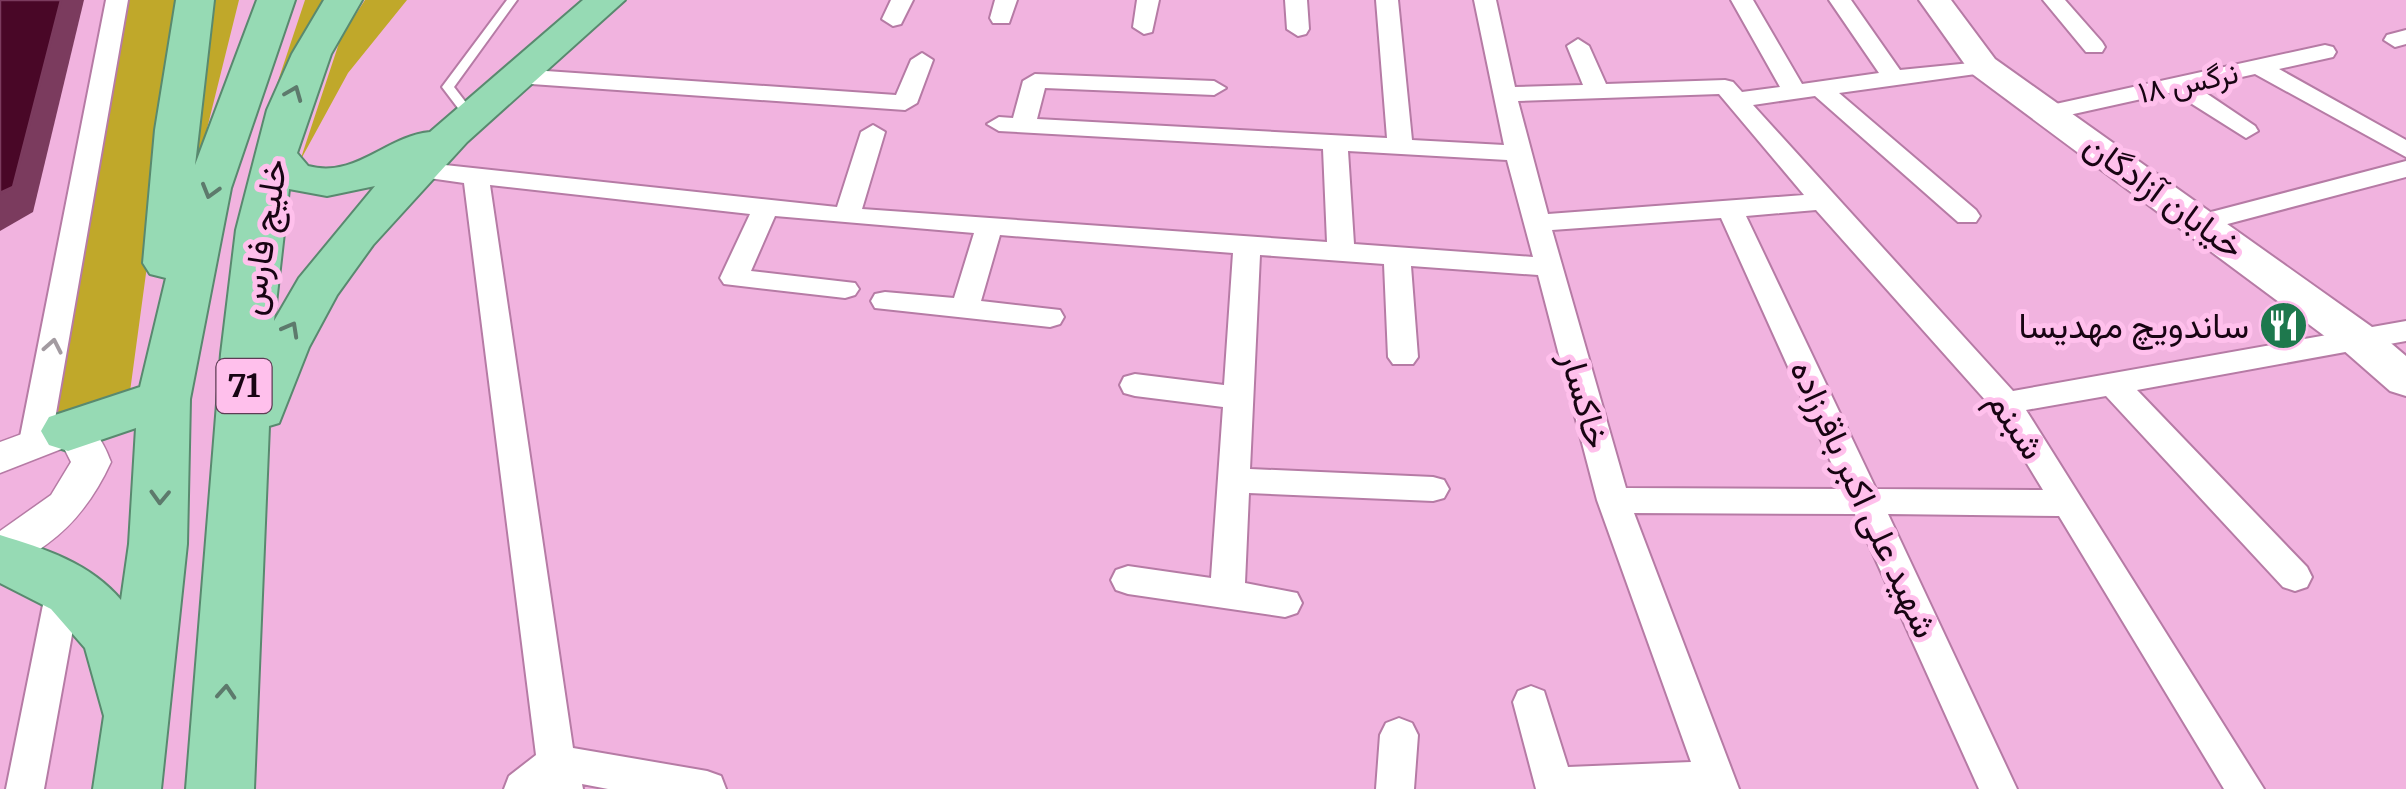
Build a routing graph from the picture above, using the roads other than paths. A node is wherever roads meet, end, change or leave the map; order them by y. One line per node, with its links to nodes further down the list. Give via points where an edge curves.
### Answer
1 (117, 0): 71 (street, one-way to 1)
2 (195, 0): 69 (highway, via 168,220)
3 (276, 0): 69 (highway, خلیج فارس / 71, one-way to 69, via 210,188)
4 (343, 0): 41 (highway, خلیج فارس / 71, one-way to 4, via 316,39)
5 (512, 0): 33 (lane, via 448,87)
6 (606, 0): 23 (highway)
7 (1148, 0): 15 (street)
8 (1296, 0): 16 (street)
9 (1387, 0): 39 (street)
10 (1485, 0): 30 (street, خاکسار)
11 (1742, 0): 29 (street)
12 (1840, 0): 24 (street)
13 (1935, 0): 21 (main road, خیابان آزادگان)
14 (2054, 0): 18 (street)
15 (1144, 27)
16 (1298, 29)
17 (1578, 46): 28 (street)
18 (2094, 47)
19 (2325, 52): 22 (street, نرگس ۱۸)
20 (922, 60): 23 (street, via 905,104)
21 (1983, 66): 24 (street); 32 (main road, خیابان آزادگان)
22 (2259, 67): 25 (street, نرگس ۱۸); 36 (street)
23 (517, 76): 33 (highway)
24 (1894, 78): 27 (street)
25 (2178, 84): 32 (street, نرگس ۱۸); 35 (street)
26 (1214, 88): 38 (street, via 1035,80 1011,124)
27 (1820, 88): 29 (street); 50 (street)
28 (1597, 90): 30 (street); 31 (street, via 1725,87)
29 (1795, 92): 31 (street)
30 (1505, 94): 42 (street, خاکسار)
31 (1736, 100): 46 (street, شبنم)
32 (2051, 112): 52 (main road, خیابان آزادگان)
33 (470, 117): 41 (highway, via 406,156 347,180 298,178); 44 (highway)
34 (2406, 123): 36 (street)
35 (2246, 131)
36 (2372, 131): 40 (street)
37 (873, 132): 49 (street)
38 (1335, 143): 39 (street); 55 (street)
39 (1400, 146): 42 (street)
40 (2406, 150)
41 (274, 153): 77 (highway, خلیج فارس / 71, via 249,314)
42 (1518, 154): 51 (street, خاکسار)
43 (2406, 168): 52 (street)
44 (417, 170): 45 (street); 77 (highway, one-way to 44, via 276,358 321,279)
45 (476, 177): 47 (street); 88 (street)
46 (1823, 202): 48 (street); 70 (street, شبنم)
47 (764, 209): 49 (street); 58 (street, via 734,278)
48 (1730, 209): 51 (street); 75 (street, شهید علی اکبر باقرزاده)
49 (847, 216): 53 (street)
50 (1967, 216)
51 (1536, 223): 57 (street, خاکسار)
52 (2201, 223): 63 (main road, خیابان آزادگان)
53 (988, 227): 54 (street); 60 (street)
54 (1247, 247): 55 (street); 68 (street)
55 (1341, 254): 56 (street)
56 (1397, 258): 57 (street); 64 (street)
57 (1548, 267): 74 (street, خاکسار)
58 (845, 289)
59 (885, 300): 60 (street)
60 (965, 308): 61 (street)
61 (1050, 317)
62 (2406, 331): 63 (street)
63 (2357, 338): 65 (main road, خیابان آزادگان); 66 (street)
64 (1403, 357)
65 (2406, 380)
66 (2112, 383): 70 (street); 80 (street)
67 (1135, 385): 68 (street)
68 (1238, 398): 72 (street)
69 (164, 399): 71 (highway); 87 (highway, خلیج فارس / 71, one-way to 87, via 158,544)
70 (2006, 403): 76 (street, شبنم)
71 (34, 444): 78 (street, via 84,443 91,462 78,494 50,522)
72 (1233, 480): 73 (street); 83 (street)
73 (1433, 489)
74 (1613, 500): 75 (street); 89 (street, خاکسار)
75 (1865, 503): 76 (street); 95 (street, شهید علی اکبر باقرزاده)
76 (2067, 503): 96 (street, شبنم)
77 (236, 523): 91 (highway, خلیج فارس / 71, one-way to 77)
78 (0, 551)
79 (0, 558): 82 (highway)
80 (2295, 577)
81 (1128, 580): 83 (street)
82 (64, 585): 87 (highway, via 88,600 125,671); 90 (street)
83 (1226, 594): 84 (street)
84 (1284, 602)
85 (1531, 702): 89 (street, via 1554,785)
86 (1400, 735): 94 (street)
87 (130, 765)
88 (560, 776): 92 (street); 93 (street)
89 (1718, 784)
90 (25, 789)
91 (220, 789)
92 (523, 789)
93 (707, 789)
94 (1395, 789)
95 (1998, 789)
96 (2245, 789)

